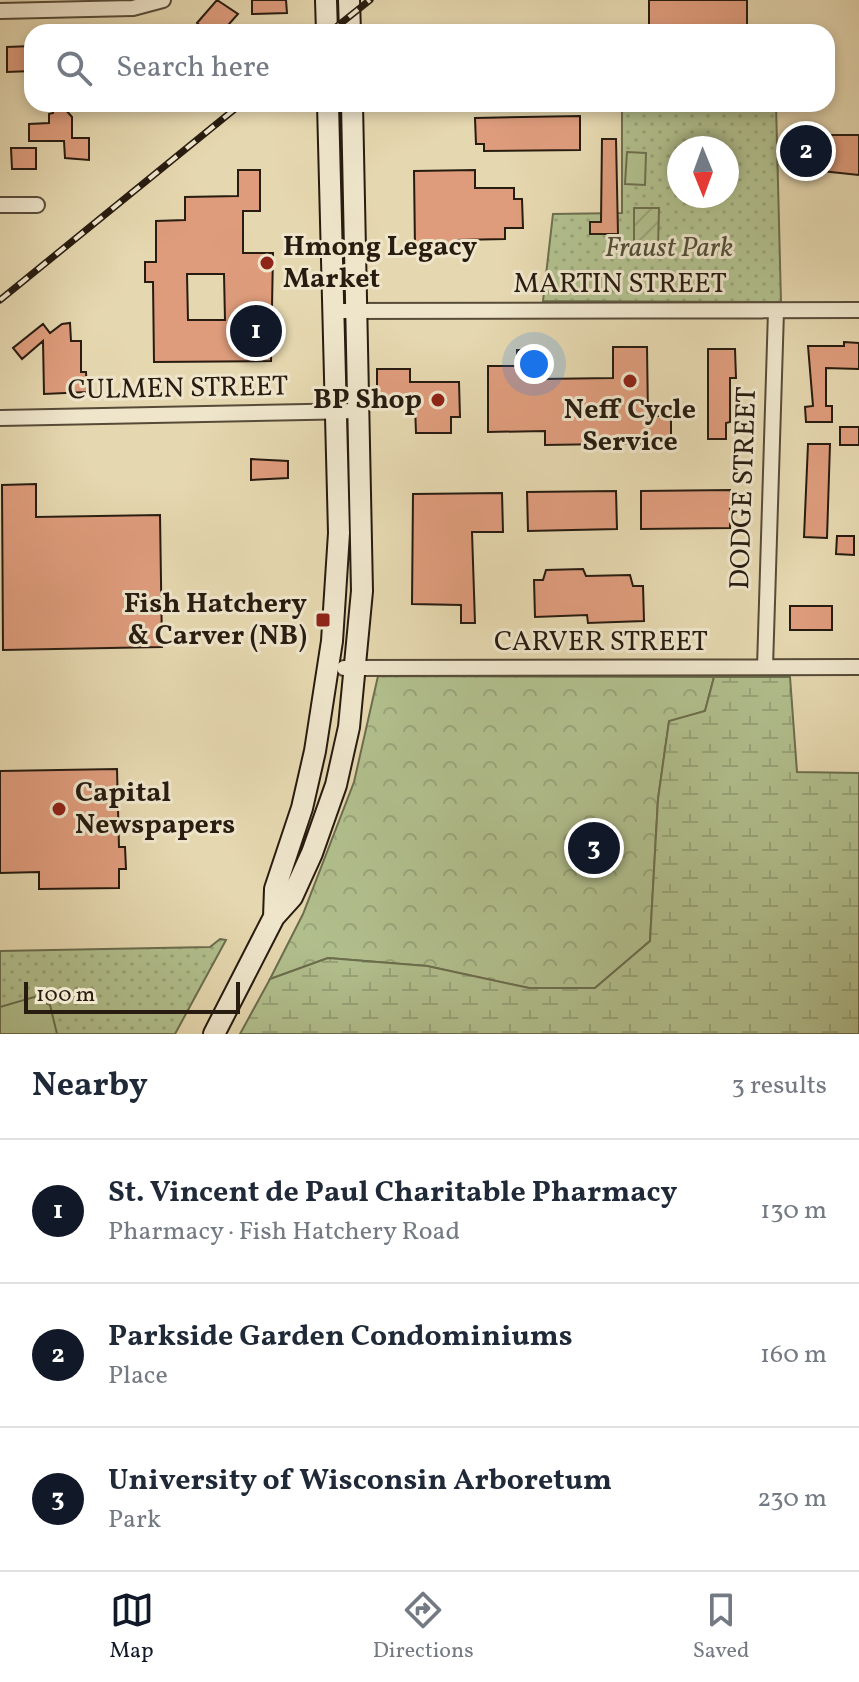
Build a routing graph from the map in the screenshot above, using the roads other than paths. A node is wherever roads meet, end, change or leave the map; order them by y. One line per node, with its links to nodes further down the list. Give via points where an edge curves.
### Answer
1 (163, 0): 4 (street, via 133,8)
2 (326, 0): 5 (main road)
3 (349, 0): 6 (main road)
4 (0, 11)
5 (327, 24)
6 (350, 24)
7 (328, 112): 13 (main road)
8 (352, 112): 11 (main road)
9 (0, 205): 10 (street)
10 (37, 205)
11 (357, 310): 13 (street, MARTIN STREET); 14 (street, MARTIN STREET); 16 (main road)
12 (859, 310): 14 (street, MARTIN STREET)
13 (332, 311): 15 (main road)
14 (776, 311): 18 (street, DODGE STREET)
15 (334, 411): 16 (street, CULMEN STREET); 17 (street, CULMEN STREET); 21 (main road, via 339,533 329,668 302,808 274,894)
16 (358, 411): 20 (main road, via 362,591)
17 (0, 418)
18 (765, 667): 19 (street, CARVER STREET); 20 (street, CARVER STREET)
19 (859, 667)
20 (350, 668): 21 (main road, via 349,727 331,799 292,897)
21 (274, 917): 22 (main road)
22 (214, 1034)

